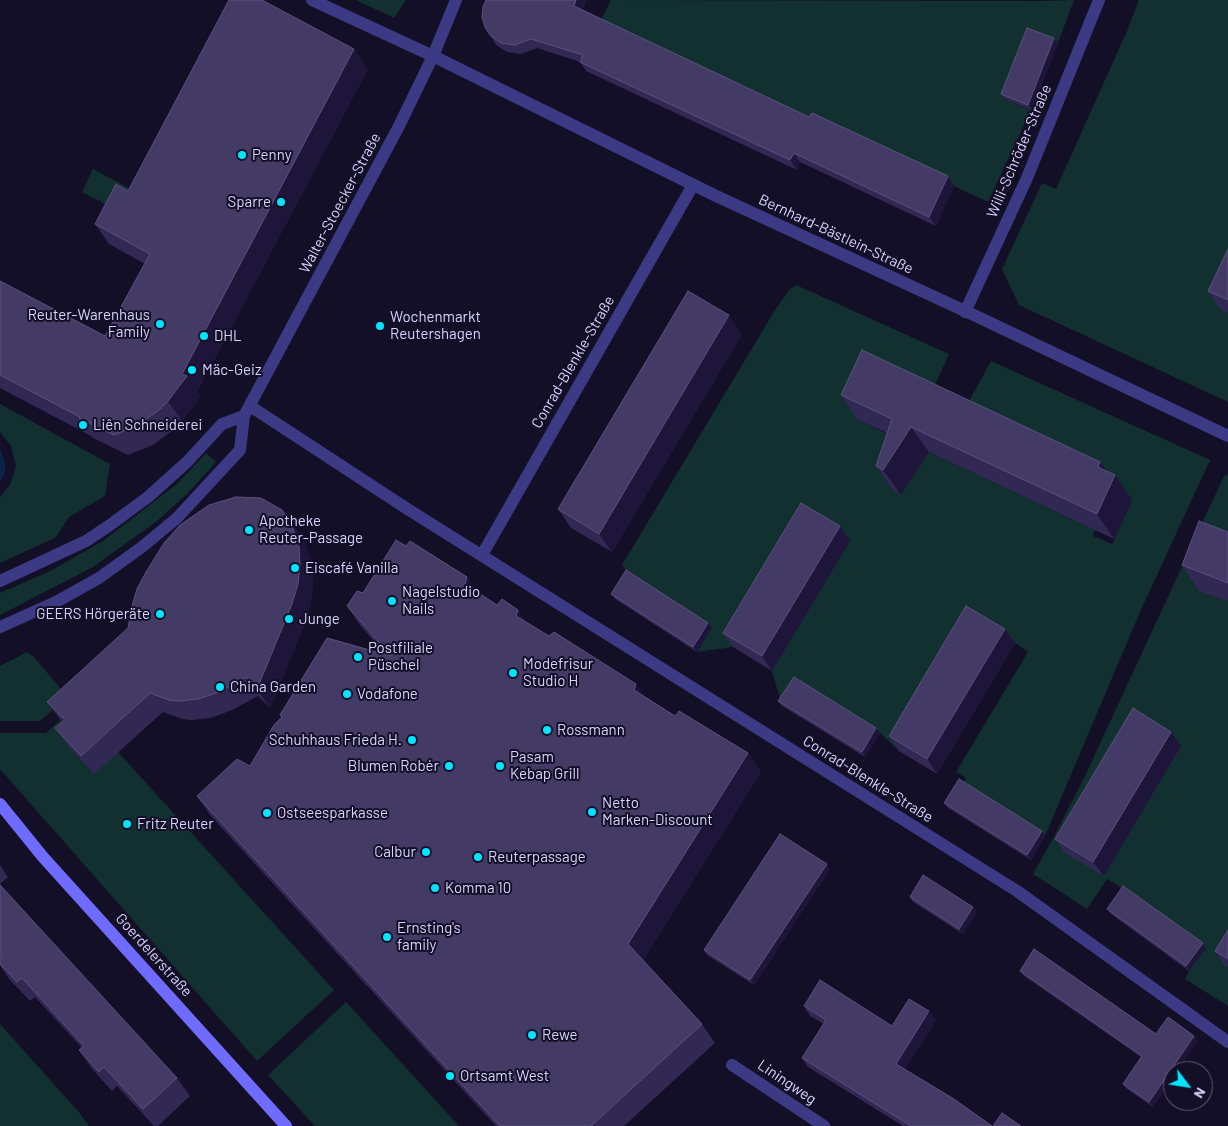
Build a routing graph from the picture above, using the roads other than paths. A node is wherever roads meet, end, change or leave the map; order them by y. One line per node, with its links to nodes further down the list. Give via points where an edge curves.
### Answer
1 (312, 0): 4 (street, Bernhard-Bästlein-Straße)
2 (456, 0): 4 (street, Walter-Stoecker-Straße)
3 (1098, 0): 6 (street, Willi-Schröder-Straße, via 1027,178)
4 (433, 56): 5 (street, Bernhard-Bästlein-Straße); 7 (street, Walter-Stoecker-Straße)
5 (693, 185): 6 (street, Bernhard-Bästlein-Straße); 9 (street, Conrad-Blenkle-Straße)
6 (965, 312): 8 (street, Bernhard-Bästlein-Straße)
7 (247, 411): 9 (street, Conrad-Blenkle-Straße); 10 (street, via 222,424 181,468 110,525 86,541); 11 (street, Walter-Stoecker-Straße, via 240,450 177,518 99,578)
8 (1228, 436)
9 (482, 555): 13 (street, Conrad-Blenkle-Straße, via 1017,891)
10 (0, 581)
11 (0, 627)
12 (0, 804): 15 (street, Goerdelerstraße, via 43,857)
13 (1228, 1042)
14 (732, 1065): 16 (street, Liningweg)
15 (286, 1126)
16 (824, 1126)

